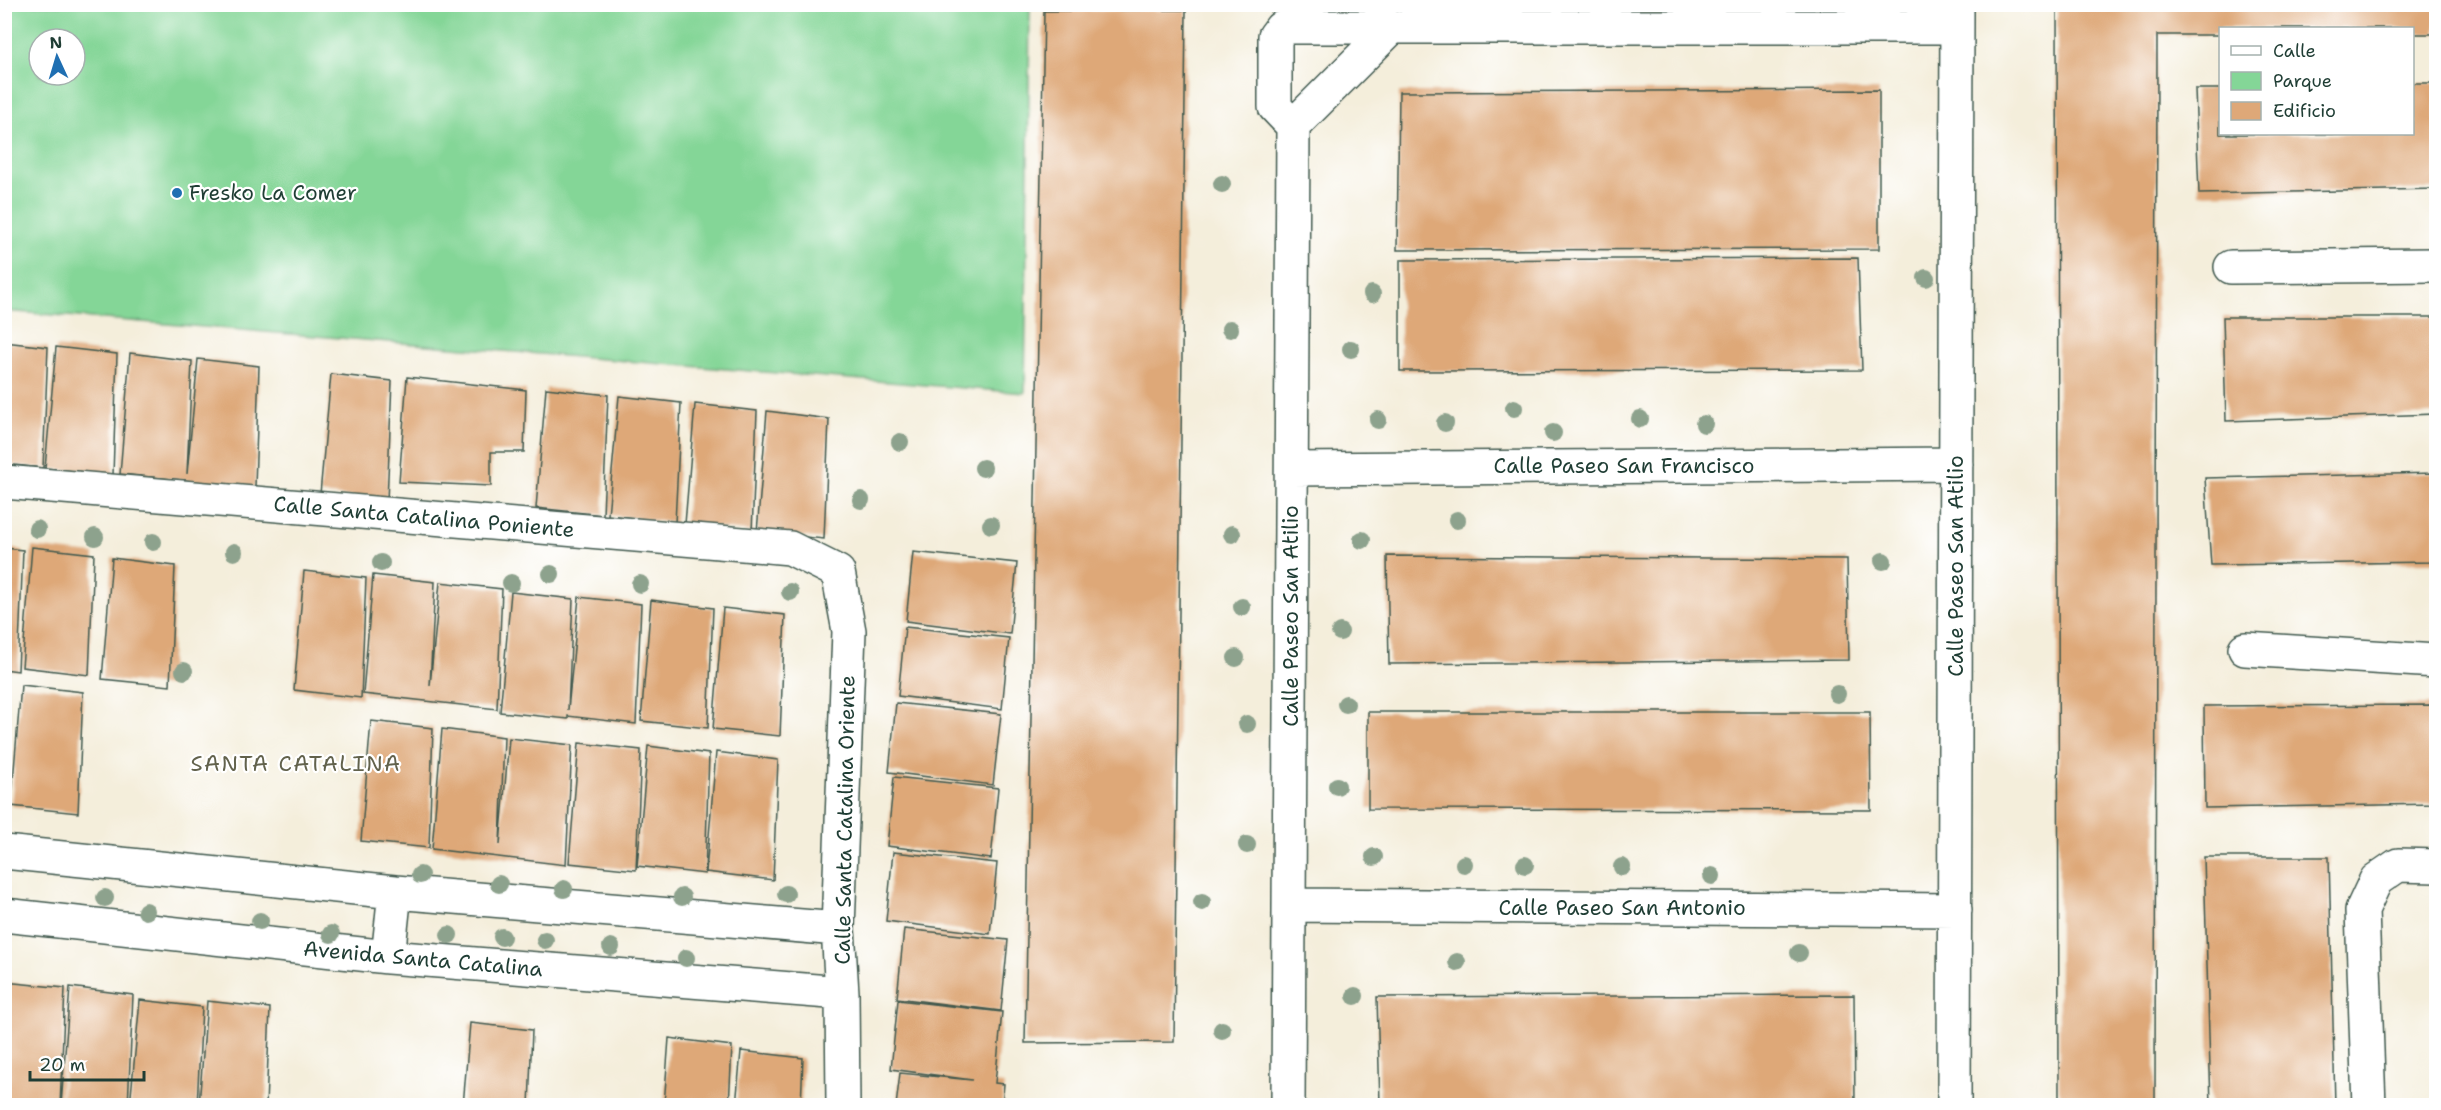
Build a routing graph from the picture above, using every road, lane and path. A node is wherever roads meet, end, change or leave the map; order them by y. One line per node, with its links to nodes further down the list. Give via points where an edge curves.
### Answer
1 (1779, 4): 4 (street)
2 (1957, 16): 4 (street, Calle Paseo San Atilio); 8 (street, Calle Paseo San Atilio)
3 (1392, 27): 4 (street, Calle Paseo San Atilio); 5 (street); 5 (street, Calle Paseo San Atilio, via 1281,28 1275,36 1275,106)
4 (1752, 27)
5 (1293, 126): 9 (street, Calle Paseo San Atilio)
6 (2436, 266): 7 (street)
7 (2231, 267)
8 (1956, 464): 9 (street, Calle Paseo San Francisco); 18 (street, Calle Paseo San Atilio)
9 (1292, 469): 17 (street, Calle Paseo San Atilio)
10 (4, 482): 11 (street, Calle Santa Catalina Poniente, via 790,548)
11 (838, 572): 20 (street, Calle Santa Catalina Oriente, via 849,631)
12 (2245, 649): 13 (street)
13 (2436, 661)
14 (4, 852): 16 (street)
15 (2436, 866): 26 (street, via 2398,865 2376,880 2362,910)
16 (395, 892): 20 (street); 21 (street)
17 (1289, 905): 18 (street, Calle Paseo San Antonio); 24 (street, Calle Paseo San Atilio)
18 (1955, 910): 25 (street, Calle Paseo San Atilio)
19 (4, 915): 21 (street, Avenida Santa Catalina)
20 (838, 929): 22 (street, Calle Santa Catalina Oriente)
21 (388, 957): 22 (street, Avenida Santa Catalina)
22 (842, 993): 23 (street, Calle Santa Catalina Oriente)
23 (843, 1106)
24 (1288, 1106)
25 (1954, 1106)
26 (2369, 1106)

